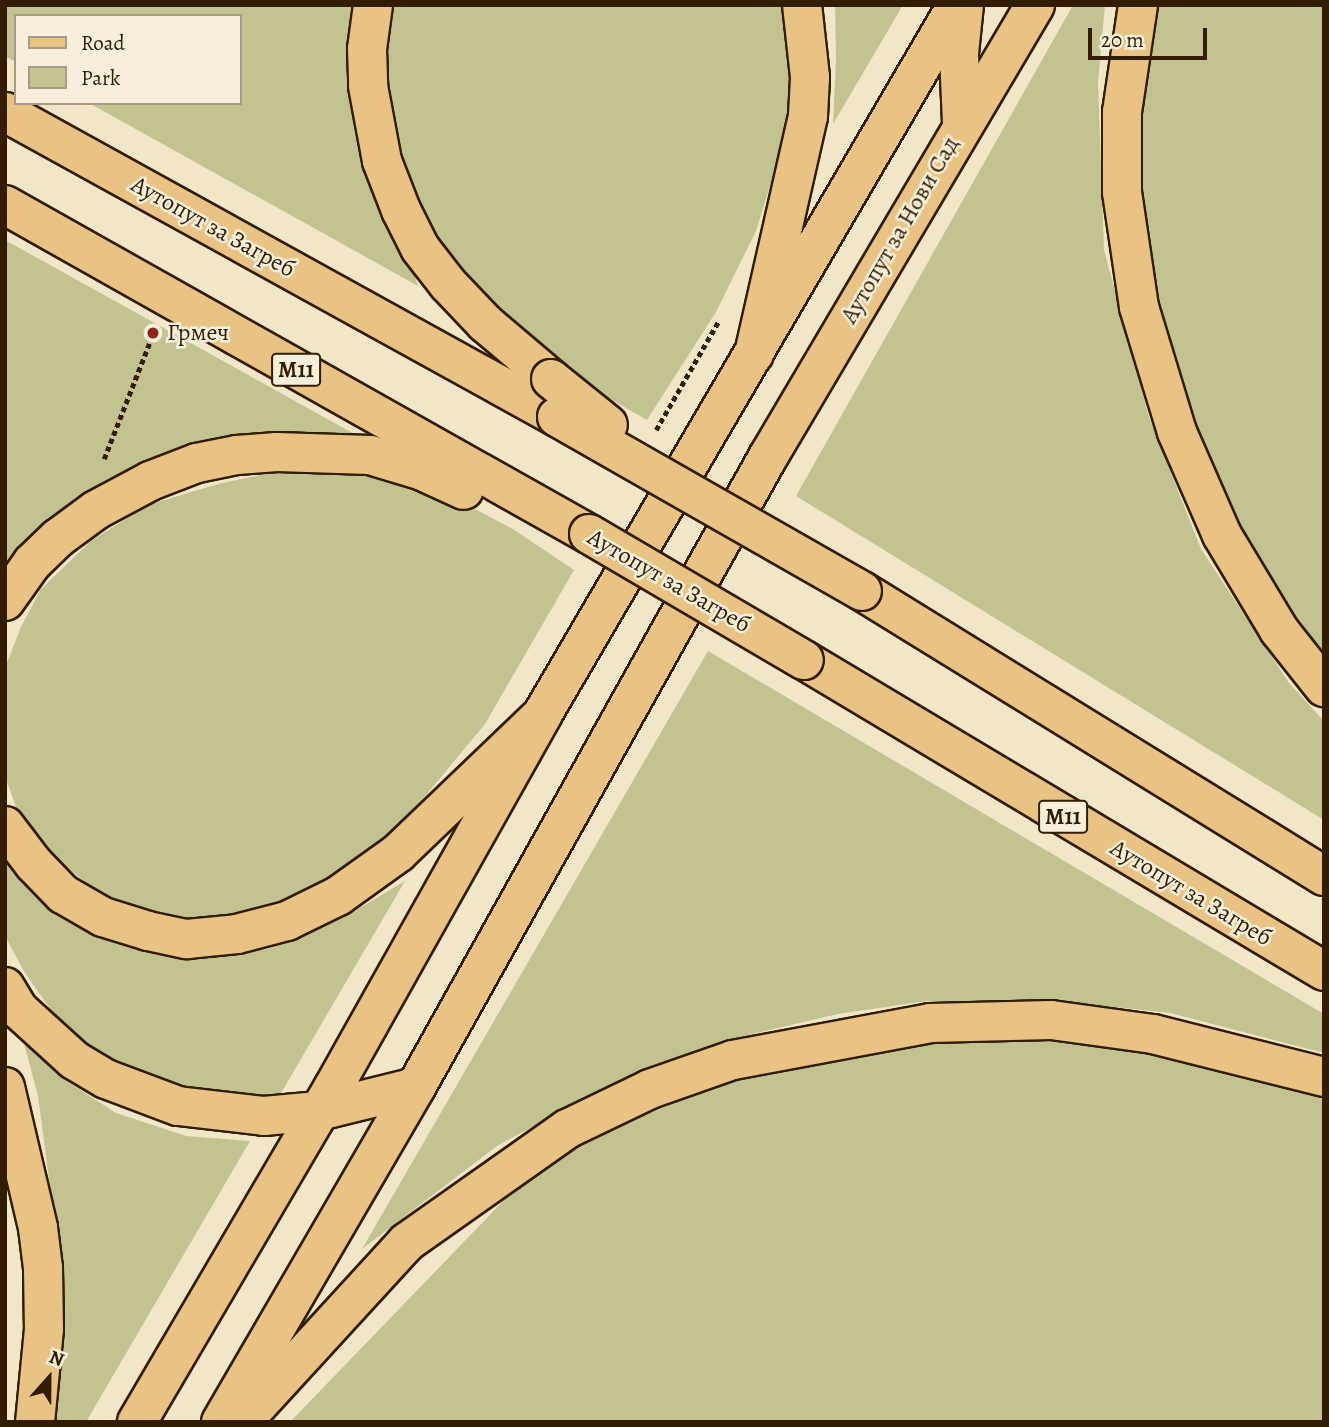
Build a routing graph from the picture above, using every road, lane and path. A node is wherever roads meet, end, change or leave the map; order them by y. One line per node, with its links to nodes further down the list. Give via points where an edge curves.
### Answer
1 (373, 5): 15 (main road, bridge, via 368,86 382,161 420,248 485,323)
2 (802, 5): 12 (main road, via 810,77 808,116)
3 (957, 5): 12 (main road)
4 (964, 5): 8 (main road, via 959,52)
5 (1035, 5): 8 (main road, Аутопут за Нови Сад)
6 (1138, 5): 18 (main road, via 1122,112 1122,192 1139,307 1177,432 1222,535 1279,629)
7 (5, 113): 15 (main road, Аутопут за Загреб, bridge)
8 (962, 123): 26 (main road, Аутопут за Нови Сад, via 768,457)
9 (5, 205): 16 (main road, Аутопут за Загреб / M11)
10 (721, 317): 13 (path)
11 (153, 333): 14 (path)
12 (754, 354): 19 (main road)
13 (655, 431)
14 (101, 467)
15 (708, 505): 21 (main road, Аутопут за Загреб, bridge, via 862,591)
16 (589, 534): 17 (main road, via 370,455 237,455 197,463 150,481 96,510 32,564); 22 (main road, Аутопут за Загреб / M11, bridge)
17 (5, 601)
18 (1324, 687)
19 (542, 715): 20 (main road, via 398,853 327,901 286,921 237,934 187,939 103,917 63,894); 27 (main road)
20 (5, 825)
21 (1324, 876)
22 (1324, 971)
23 (5, 987): 27 (main road, via 18,1009 54,1044 106,1079 141,1095 215,1112 264,1116)
24 (1324, 1077): 31 (main road, via 1153,1034 1051,1020 930,1023 733,1060 650,1089 567,1129 407,1242)
25 (5, 1087): 28 (main road, via 43,1268 44,1329)
26 (416, 1087): 27 (main road); 30 (main road, Аутопут за Нови Сад)
27 (319, 1111): 29 (main road)
28 (35, 1422)
29 (137, 1422)
30 (221, 1422)
31 (242, 1422)

